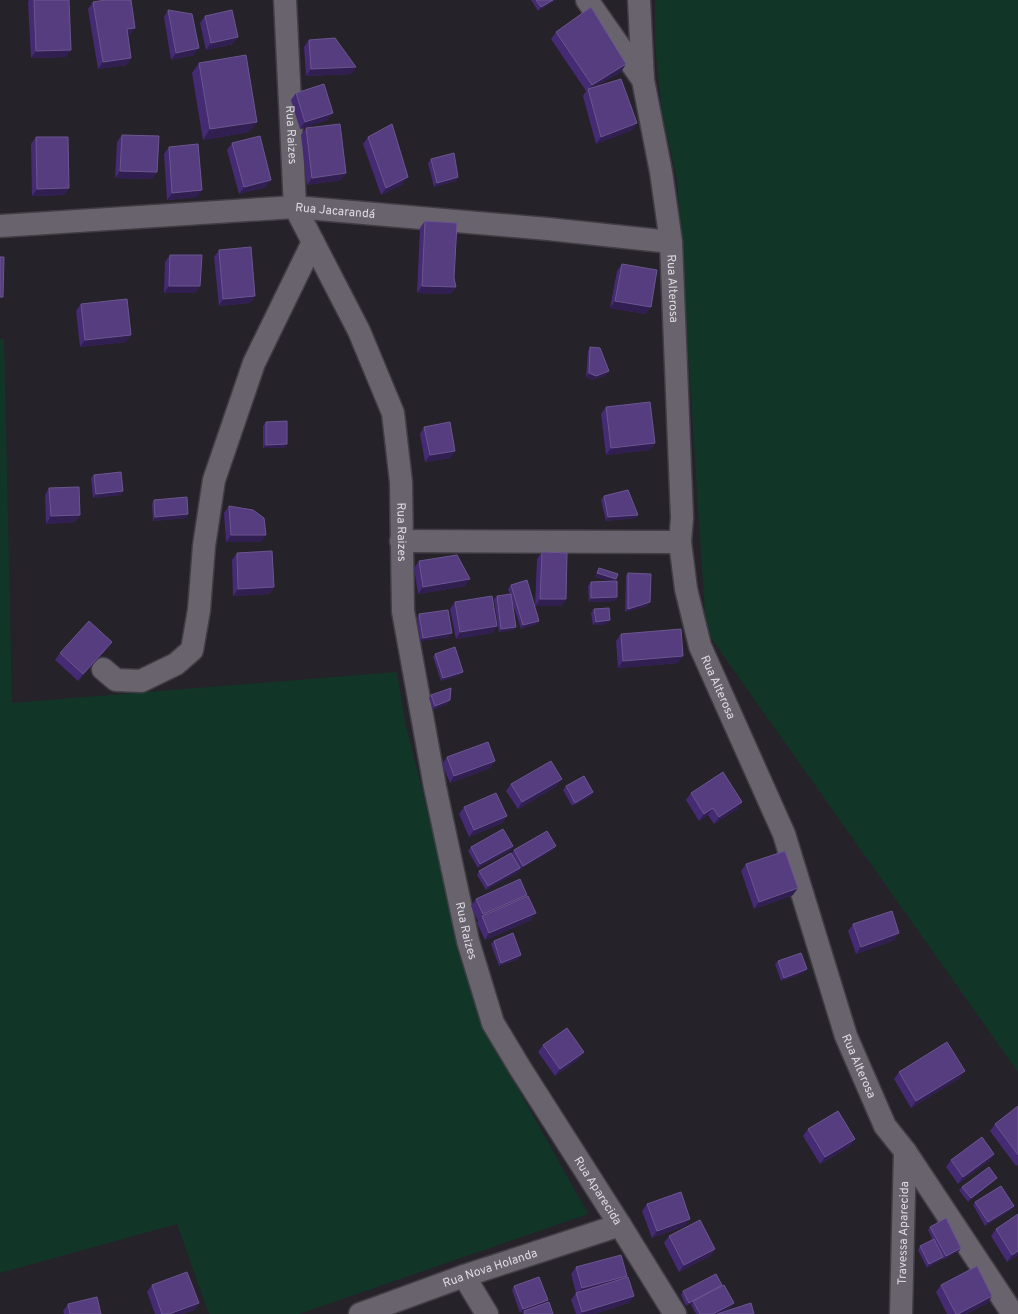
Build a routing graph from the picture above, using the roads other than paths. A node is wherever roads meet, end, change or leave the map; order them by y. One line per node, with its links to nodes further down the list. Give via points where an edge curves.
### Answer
1 (285, 0): 5 (street, Rua Raizes)
2 (587, 0): 4 (street)
3 (639, 0): 4 (street, Rua Alterosa)
4 (643, 80): 8 (street, Rua Alterosa)
5 (295, 207): 6 (street, Rua Jacarandá); 7 (street, Rua Raizes); 8 (street, Rua Jacarandá)
6 (0, 226)
7 (313, 242): 9 (street, Rua Raizes, via 359,331 393,413 400,482); 11 (street, via 254,363 214,480 192,650 176,664 141,681 116,680)
8 (671, 242): 10 (street, Rua Alterosa, via 682,518)
9 (401, 541): 10 (street); 12 (street, Rua Raizes, via 403,611 435,787 468,941 493,1022)
10 (680, 542): 13 (street, Rua Alterosa, via 686,589 700,646 784,834 846,1036 885,1126)
11 (103, 669)
12 (520, 1068): 14 (street, Rua Aparecida)
13 (905, 1151): 19 (street, Travessa Aparecida); 20 (street, Rua Alterosa)
14 (620, 1224): 15 (street, Rua Nova Holanda); 18 (street, Rua Aparecida)
15 (464, 1276): 16 (street, Rua Nova Holanda); 17 (street)
16 (360, 1314)
17 (487, 1314)
18 (675, 1314)
19 (901, 1314)
20 (1013, 1314)

